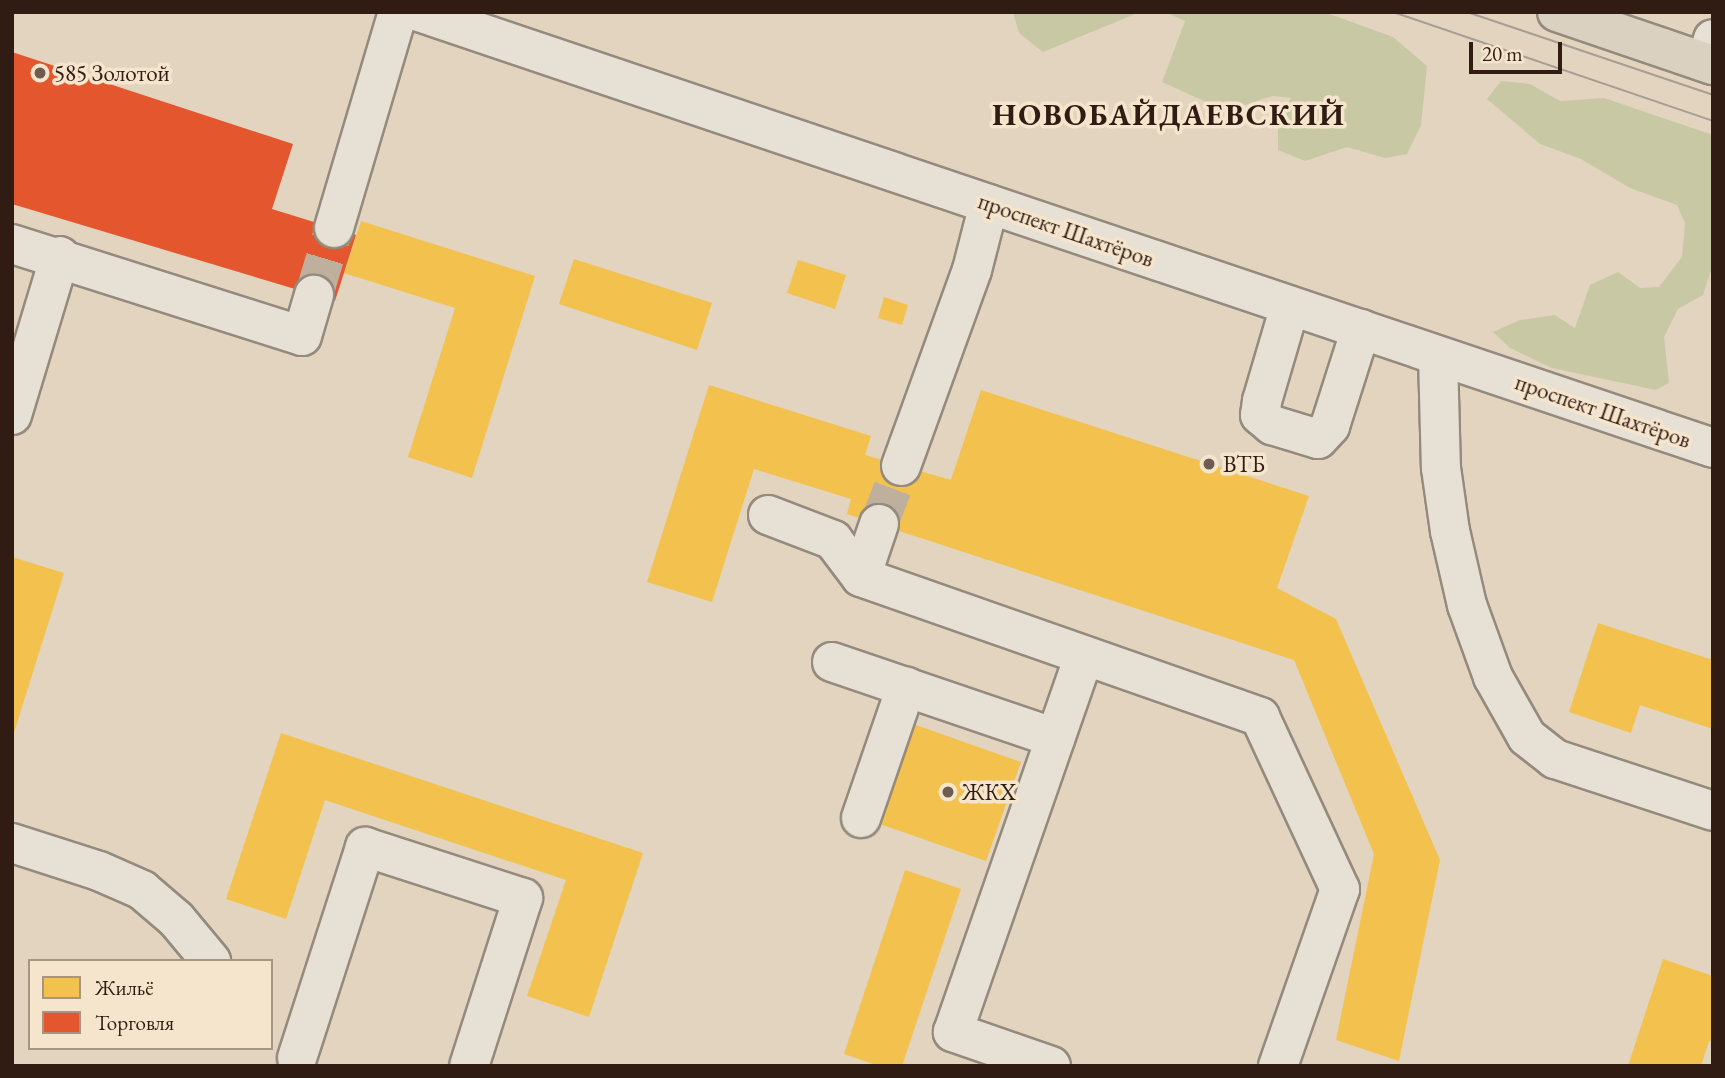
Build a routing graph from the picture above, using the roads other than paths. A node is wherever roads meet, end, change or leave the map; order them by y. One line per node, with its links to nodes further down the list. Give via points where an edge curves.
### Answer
1 (398, 12): 6 (street)
2 (419, 12): 5 (street, проспект Шахтёров)
3 (1557, 12): 4 (main road)
4 (1710, 55)
5 (989, 204): 10 (street, проспект Шахтёров); 15 (street, via 972,270)
6 (334, 228)
7 (12, 244): 8 (street)
8 (60, 256): 9 (street, via 302,336); 13 (street)
9 (314, 295)
10 (1290, 306): 11 (street, проспект Шахтёров); 11 (street, via 1262,401 1260,415 1272,425 1318,439 1330,426)
11 (1361, 329): 12 (street, проспект Шахтёров)
12 (1438, 356): 14 (street, проспект Шахтёров); 23 (street, via 1441,468 1462,581 1493,677 1527,737 1555,759)
13 (12, 415)
14 (1713, 448)
15 (901, 466)
16 (768, 515): 18 (street, via 833,540)
17 (879, 524): 18 (street)
18 (861, 577): 19 (street)
19 (1084, 656): 22 (street); 30 (street, via 1261,718 1340,888)
20 (832, 662): 21 (street)
21 (906, 687): 22 (street); 24 (street)
22 (1055, 738): 29 (street, via 953,1032)
23 (1713, 811)
24 (862, 818)
25 (12, 843): 26 (street, via 142,890 176,919)
26 (209, 959)
27 (297, 1056): 28 (street, via 365,847 523,898)
28 (469, 1066)
29 (1051, 1066)
30 (1278, 1066)

